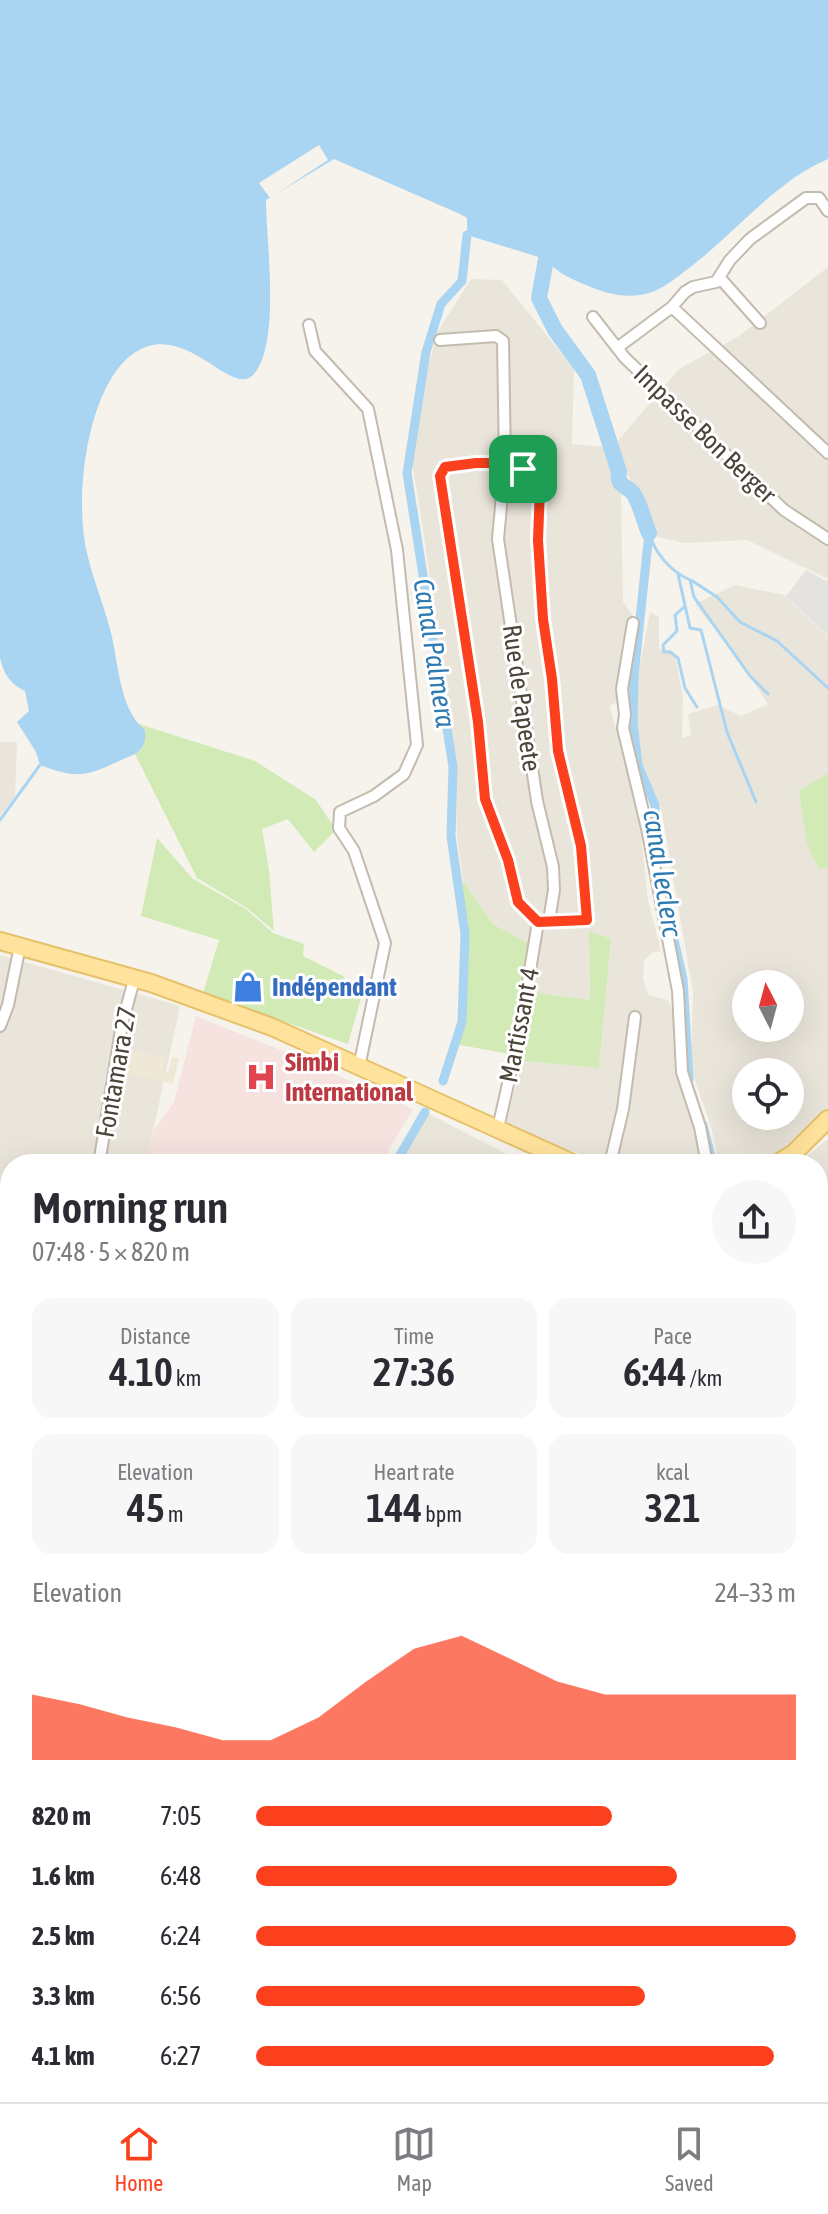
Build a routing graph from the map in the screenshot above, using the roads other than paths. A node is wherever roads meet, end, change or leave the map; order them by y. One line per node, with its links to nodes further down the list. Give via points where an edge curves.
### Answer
1 (828, 211): 2 (street, via 819,198 806,198 750,239)
2 (720, 278): 3 (street, via 713,285 693,287); 5 (street)
3 (672, 307): 8 (street); 9 (street)
4 (593, 317): 8 (street, Impasse Bon Berger)
5 (760, 323)
6 (309, 325): 19 (street, via 315,351 368,409 397,550 417,745 404,774 340,812 339,828 354,851 385,943)
7 (440, 340): 10 (street, Rue de Papeete, via 496,336 503,341)
8 (617, 348): 11 (street, Impasse Bon Berger, via 784,510)
9 (828, 453)
10 (505, 463): 13 (street, Rue de Papeete, via 498,539 537,801 553,867 554,890); 13 (street, via 531,474 540,488 543,619 558,751 581,846 587,920); 13 (street, via 452,465 440,476 485,799 518,902)
11 (828, 539)
12 (633, 623): 25 (street, via 622,689 623,728 678,991 682,1072)
13 (543, 922): 21 (street, Martissant 4)
14 (0, 941): 15 (main road)
15 (20, 946): 16 (main road); 18 (street)
16 (134, 980): 19 (main road, via 272,1027); 22 (street, Fontamara 27)
17 (635, 1017): 24 (street)
18 (0, 1026)
19 (359, 1067): 21 (main road)
20 (828, 1119): 26 (main road)
21 (498, 1128): 23 (main road)
22 (101, 1154)
23 (551, 1154)
24 (612, 1154)
25 (705, 1154)
26 (798, 1154)

